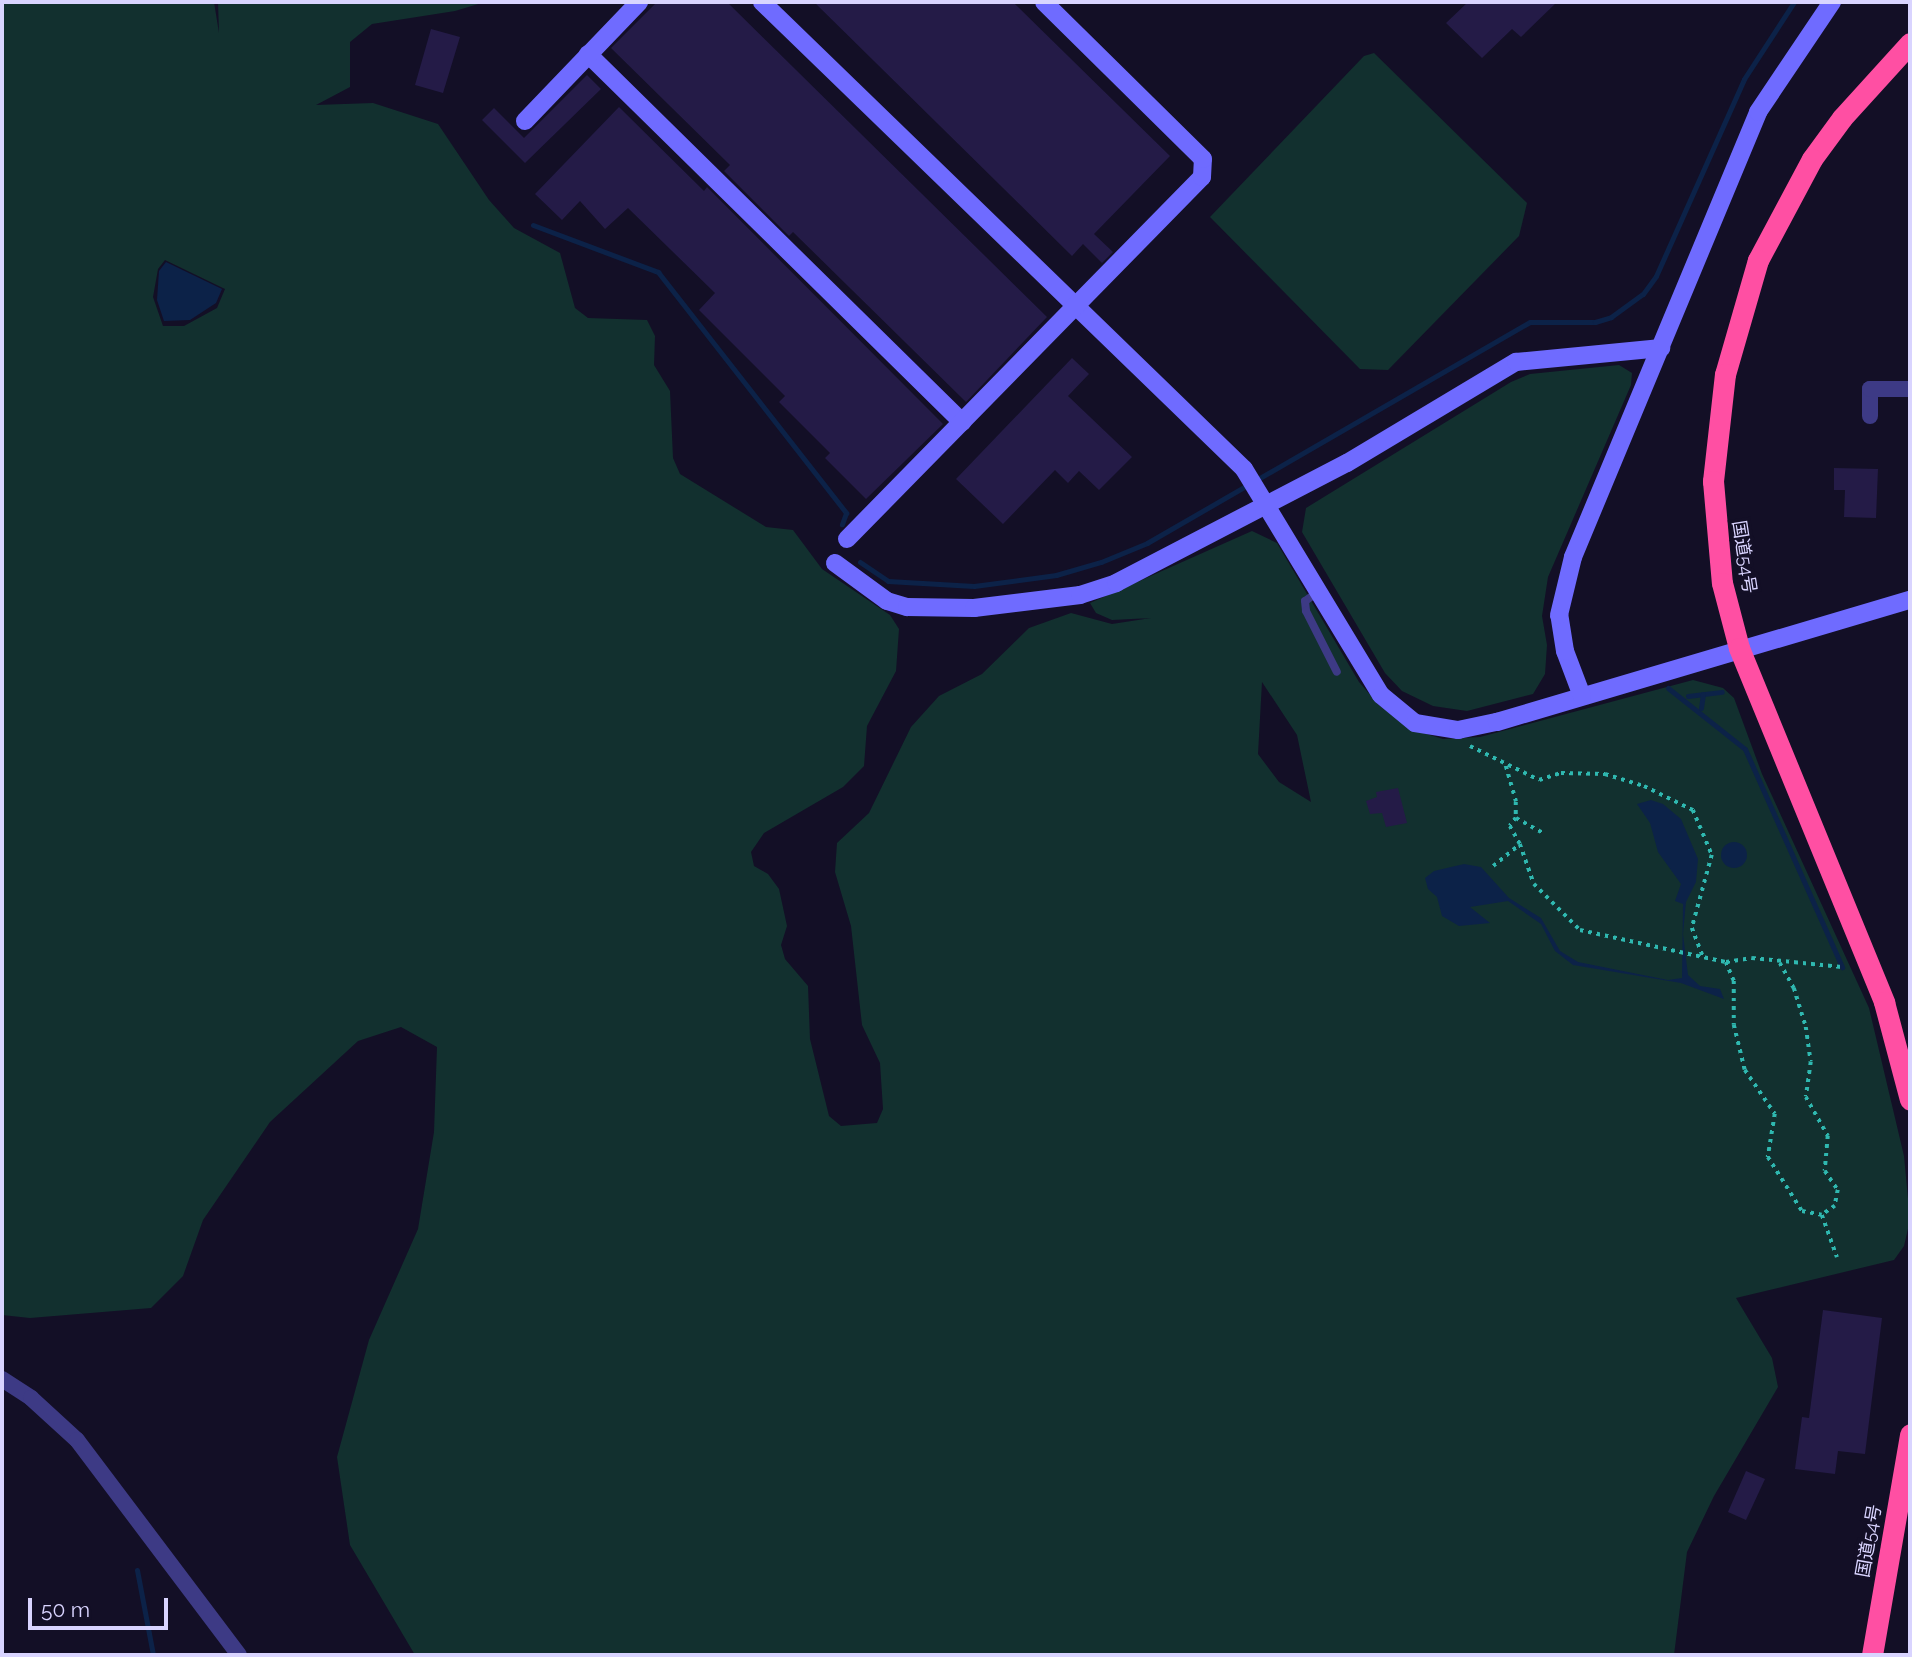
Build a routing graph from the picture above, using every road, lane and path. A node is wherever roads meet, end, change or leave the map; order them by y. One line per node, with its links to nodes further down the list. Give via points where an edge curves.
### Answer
1 (639, 2): 6 (street)
2 (762, 2): 8 (street)
3 (1044, 2): 8 (street, via 1204,163 1199,181)
4 (1832, 2): 9 (street, via 1758,112)
5 (1910, 43): 18 (highway, 国道54号, via 1842,118 1812,159 1764,248 1742,305 1725,373 1713,481 1722,583)
6 (588, 54): 7 (street); 12 (street)
7 (524, 121)
8 (1076, 307): 12 (street); 13 (street, via 1244,469)
9 (1661, 348): 13 (street, via 1516,362 1347,463); 20 (street, via 1563,588 1560,630)
10 (1910, 389): 11 (street, via 1870,389)
11 (1870, 416)
12 (962, 422): 14 (street)
13 (1268, 502): 15 (street, via 1116,583 1080,595 974,608 907,607 887,601); 16 (street)
14 (847, 539)
15 (835, 563)
16 (1319, 591): 19 (lane, via 1305,601 1306,611); 20 (street, via 1381,695 1415,723 1458,730)
17 (1910, 600): 18 (street)
18 (1740, 648): 20 (street); 31 (highway, 国道54号, via 1884,1002)
19 (1337, 672)
20 (1582, 696)
21 (1463, 743): 22 (path)
22 (1506, 766): 23 (path); 27 (path, via 1518,767 1539,780 1561,774 1605,774 1644,786 1693,810 1712,855 1692,928)
23 (1516, 817): 24 (path); 25 (path, via 1510,826)
24 (1543, 832)
25 (1520, 844): 26 (path); 27 (path, via 1534,884 1580,930)
26 (1493, 866)
27 (1703, 957): 28 (path)
28 (1726, 962): 29 (path, via 1752,958); 32 (path, via 1734,981 1734,1026 1745,1070 1775,1114 1768,1157 1802,1211)
29 (1780, 962): 30 (path); 32 (path, via 1806,1027 1811,1062 1807,1097 1828,1136 1825,1171 1838,1190 1835,1206)
30 (1842, 967)
31 (1910, 1100)
32 (1822, 1215): 33 (path)
33 (1837, 1257)
34 (2, 1379): 36 (street, via 31,1398 77,1440)
35 (1910, 1434): 37 (highway, 国道54号)
36 (239, 1655)
37 (1872, 1655)

